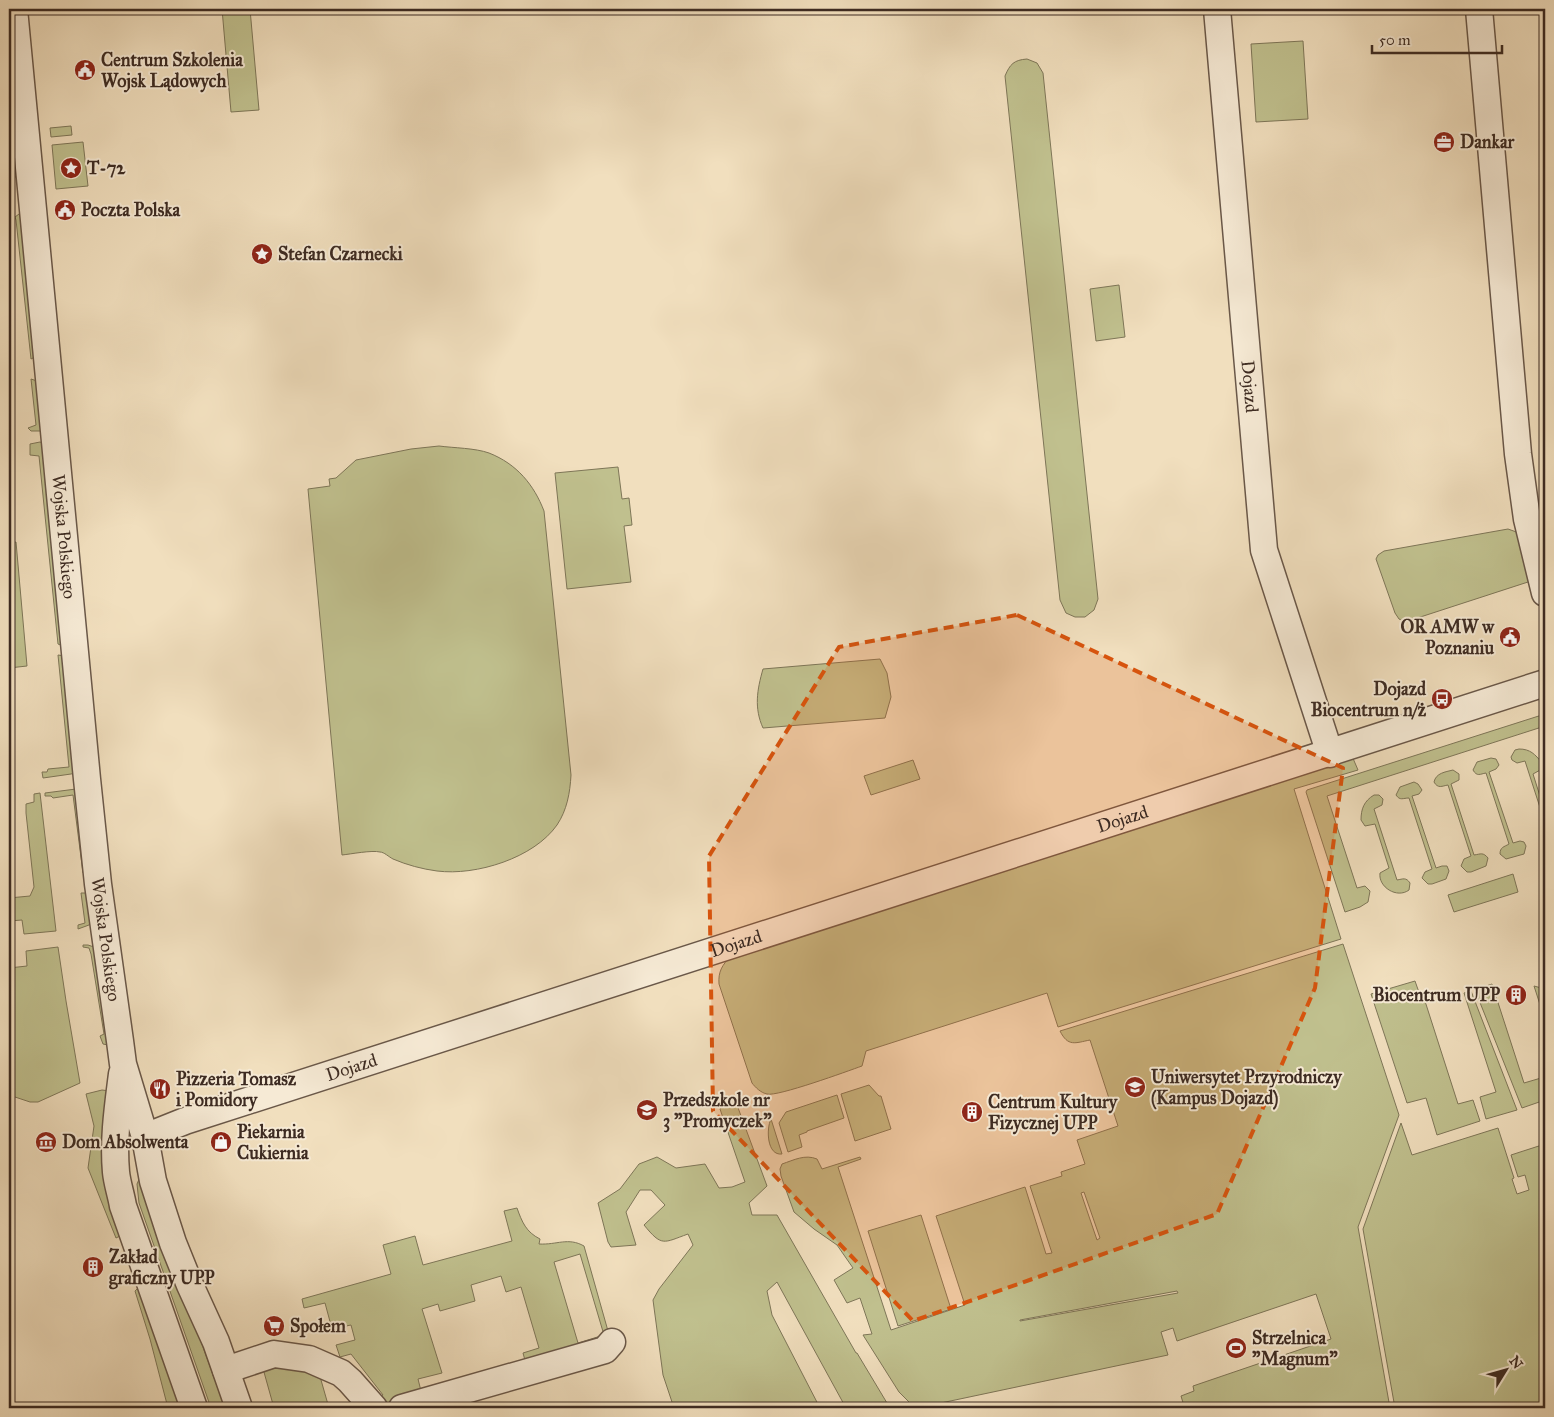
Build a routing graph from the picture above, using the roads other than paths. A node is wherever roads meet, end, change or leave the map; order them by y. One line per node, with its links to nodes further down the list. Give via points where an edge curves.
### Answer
1 (14, 9): 7 (street, Wojska Polskiego, via 87,779 99,894)
2 (1217, 9): 6 (street, Dojazd, via 1264,550)
3 (1479, 9): 4 (street, via 1518,454 1527,519)
4 (1545, 593)
5 (1545, 684): 6 (street, Dojazd)
6 (1330, 754): 8 (street, Dojazd, via 185,1121)
7 (123, 1064): 8 (street, Wojska Polskiego); 9 (street, Wojska Polskiego, via 116,1140 116,1170)
8 (145, 1137): 9 (street, via 134,1155); 11 (street, Wojska Polskiego, via 153,1181 173,1243)
9 (123, 1206): 12 (street, Wojska Polskiego)
10 (612, 1342): 15 (street, via 605,1350)
11 (226, 1370): 13 (street, Wojska Polskiego); 14 (street, via 274,1354 309,1359 341,1373)
12 (194, 1408)
13 (239, 1408)
14 (374, 1408)
15 (402, 1408)

